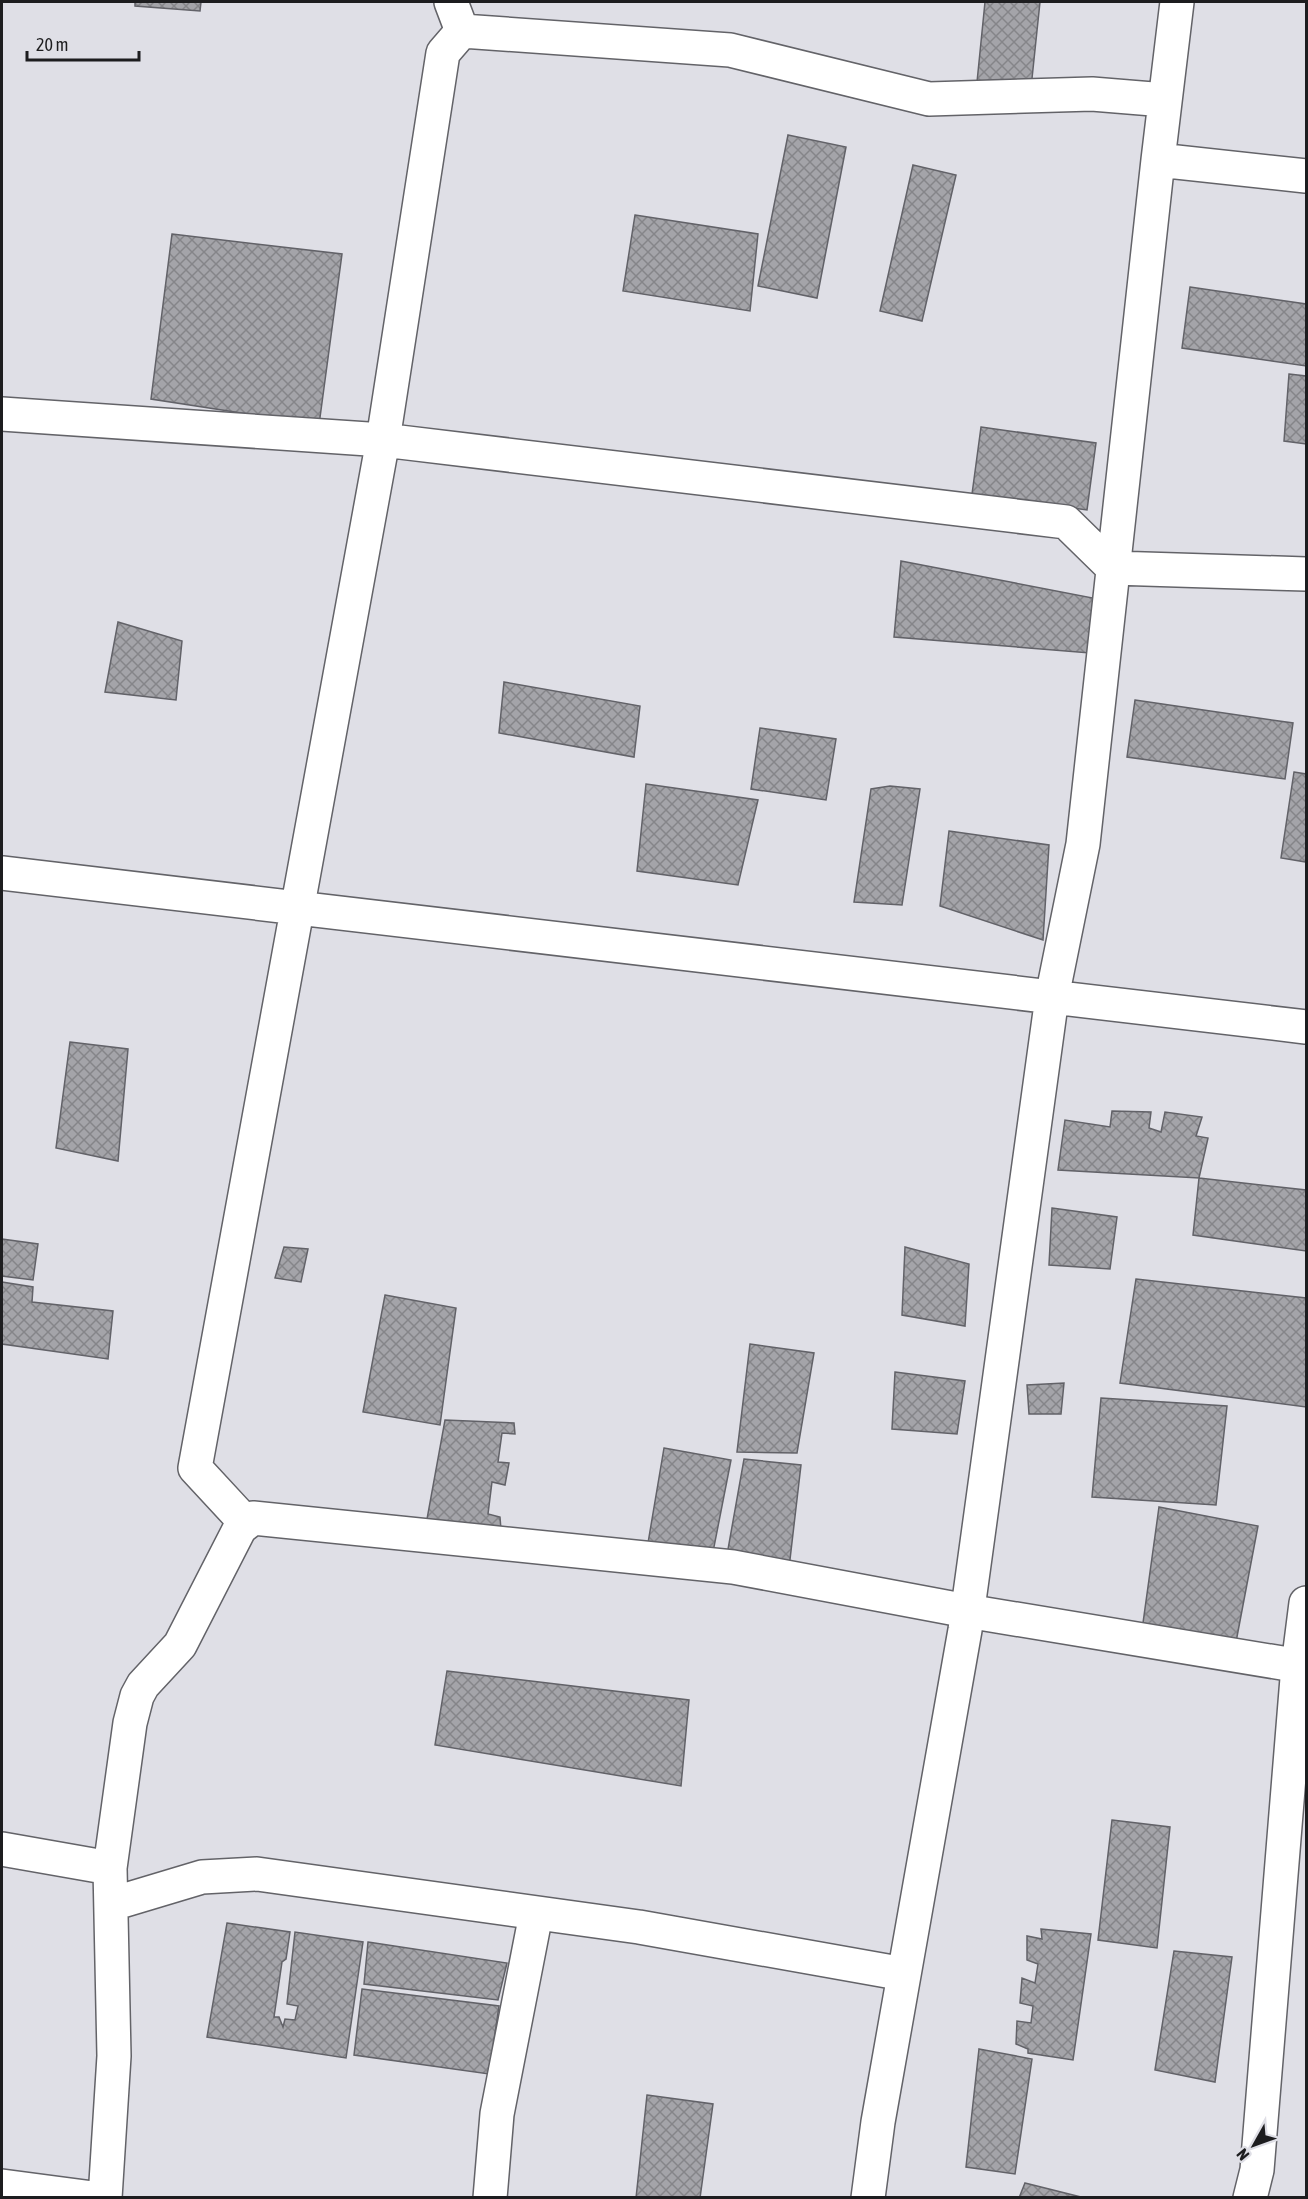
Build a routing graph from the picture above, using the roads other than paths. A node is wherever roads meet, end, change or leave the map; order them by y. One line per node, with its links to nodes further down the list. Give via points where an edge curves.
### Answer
1 (1177, 2): 3 (street)
2 (457, 16): 3 (street, via 730,50 929,99 1092,94); 7 (street, via 442,53)
3 (1165, 100): 4 (street)
4 (1158, 160): 5 (street); 8 (street)
5 (1306, 176)
6 (2, 414): 7 (street)
7 (383, 440): 8 (street, via 1066,522); 11 (street)
8 (1113, 568): 9 (street); 12 (street, via 1083,844)
9 (1306, 574)
10 (2, 873): 11 (street)
11 (297, 908): 12 (street); 14 (street, via 195,1468)
12 (1052, 997): 13 (street); 16 (street)
13 (1306, 1027)
14 (245, 1522): 16 (street, via 253,1518 733,1567); 19 (street, via 180,1645 137,1696)
15 (1306, 1603): 17 (street)
16 (967, 1611): 17 (street); 22 (street)
17 (1302, 1667): 28 (street, via 1258,2159)
18 (2, 1849): 19 (street)
19 (110, 1868): 20 (street)
20 (112, 1904): 21 (street, via 202,1877 257,1874); 25 (street, via 114,2056)
21 (536, 1914): 22 (street, via 639,1927); 26 (street, via 497,2114)
22 (904, 1974): 27 (street)
23 (2, 2186): 24 (street)
24 (93, 2198)
25 (105, 2198)
26 (490, 2198)
27 (868, 2198)
28 (1250, 2198)

